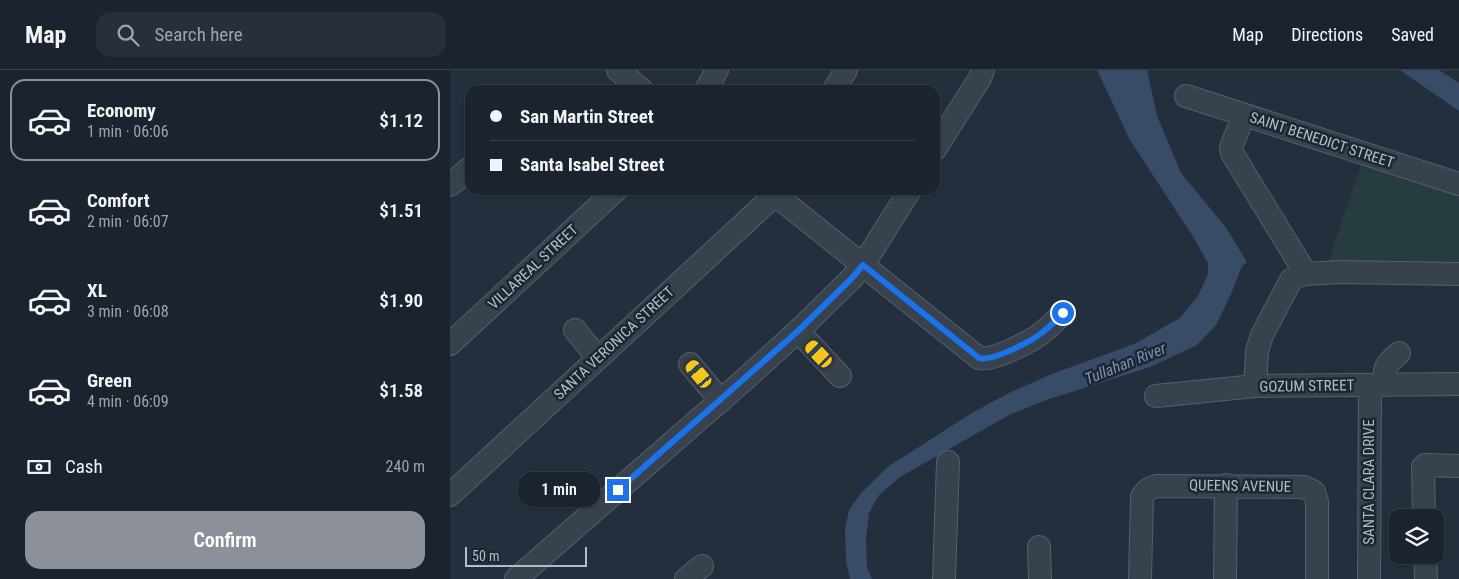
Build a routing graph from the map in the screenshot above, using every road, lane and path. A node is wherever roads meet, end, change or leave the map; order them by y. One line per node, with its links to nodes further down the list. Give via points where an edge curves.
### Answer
1 (618, 70): 5 (street)
2 (717, 70): 6 (street)
3 (846, 70): 7 (street)
4 (983, 70): 10 (street)
5 (636, 85)
6 (709, 85)
7 (837, 85)
8 (1186, 96): 9 (street, SAINT BENEDICT STREET)
9 (1244, 115): 12 (street, SAINT BENEDICT STREET); 19 (street, via 1231,147 1232,153)
10 (940, 141)
11 (465, 172): 13 (street)
12 (1459, 184)
13 (450, 186)
14 (611, 195): 24 (street, VILLAREAL STREET)
15 (771, 195): 26 (street, SANTA VERONICA STREET)
16 (778, 195): 18 (street)
17 (907, 195): 18 (street)
18 (863, 265): 21 (street, via 979,358 990,358 1025,344); 23 (street)
19 (1306, 274): 20 (street); 30 (street, via 1291,280 1262,335 1257,351)
20 (1459, 274)
21 (1063, 313)
22 (575, 330): 26 (street)
23 (798, 331): 28 (street); 33 (street)
24 (450, 344)
25 (1399, 353): 31 (street, SANTA CLARA DRIVE, via 1387,363)
26 (598, 358): 37 (street, SANTA VERONICA STREET)
27 (690, 364): 33 (street)
28 (840, 376)
29 (1459, 384): 31 (street, GOZUM STREET)
30 (1255, 386): 31 (street, GOZUM STREET); 32 (street, GOZUM STREET)
31 (1377, 386): 47 (street, SANTA CLARA DRIVE)
32 (1156, 396)
33 (720, 401): 41 (street)
34 (948, 462): 42 (street)
35 (1459, 466): 38 (street, via 1425,465)
36 (1226, 486): 44 (street, QUEENS AVENUE, via 1149,488 1142,497); 45 (street); 46 (street, QUEENS AVENUE, via 1304,487 1314,492 1317,502)
37 (450, 495)
38 (1424, 509)
39 (1039, 547): 43 (street)
40 (1425, 564): 48 (street)
41 (516, 579)
42 (944, 579)
43 (1040, 579)
44 (1140, 579)
45 (1225, 579)
46 (1317, 579)
47 (1369, 579)
48 (1426, 579)

